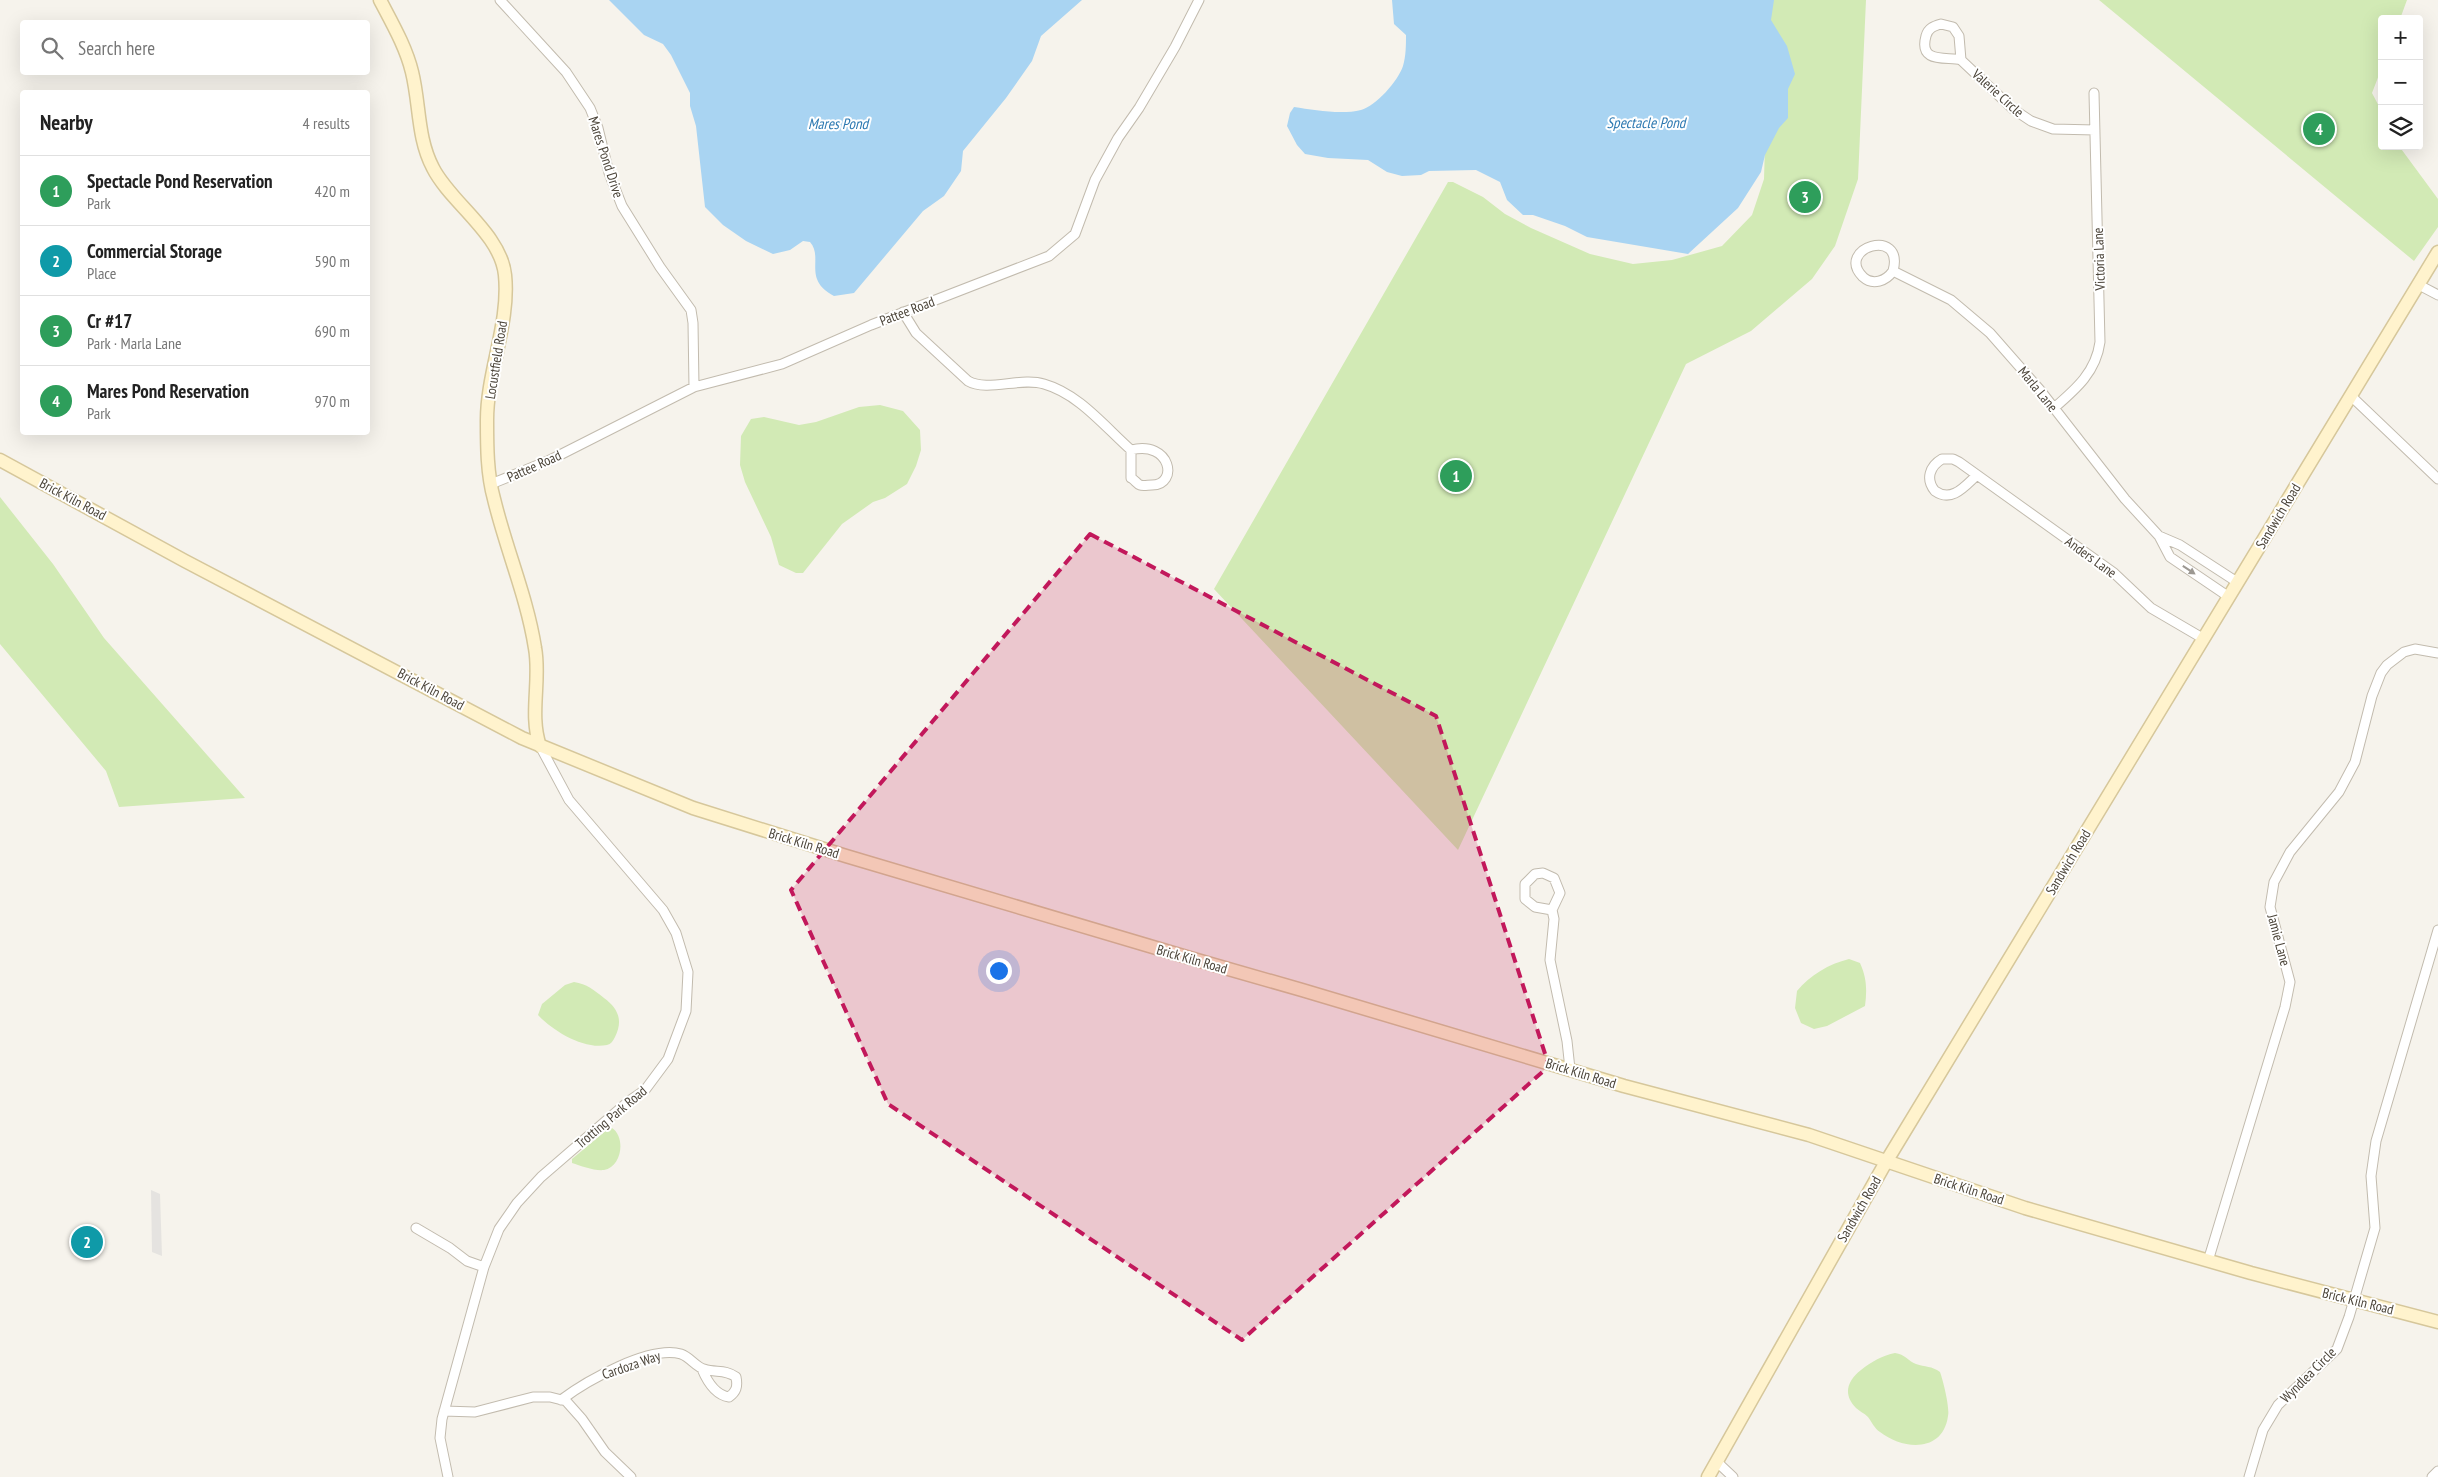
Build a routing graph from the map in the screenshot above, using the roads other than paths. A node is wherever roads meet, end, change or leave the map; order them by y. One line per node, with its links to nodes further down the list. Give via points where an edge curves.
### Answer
1 (380, 0): 19 (main road, Locustfield Road, via 412,73 424,148 433,170 489,238 500,255 505,274 505,300 487,418)
2 (500, 0): 12 (street, Mares Pond Drive, via 566,72 590,108 622,206 691,310 694,322)
3 (1199, 0): 11 (street, Pattee Road, via 1175,47 1118,138 1096,180 1075,234 1049,256)
4 (1961, 60): 4 (street, Valerie Circle, via 1959,36 1953,27 1941,24 1930,29 1926,34 1926,45 1931,55 1942,60); 6 (street, Valerie Circle, via 2013,109 2031,121 2054,129)
5 (2094, 93): 6 (street, Victoria Lane)
6 (2095, 130): 14 (street, Victoria Lane, via 2100,348 2089,373)
7 (2438, 252): 9 (main road, Sandwich Road)
8 (1893, 271): 8 (street, via 1892,254 1883,246 1877,244 1866,248 1858,257 1858,270 1866,279 1878,282); 14 (street, Marla Lane, via 1950,300 1971,316 2016,361)
9 (2419, 285): 10 (street); 13 (main road, Sandwich Road)
10 (2438, 295)
11 (904, 312): 12 (street, Pattee Road, via 782,364); 15 (street, via 916,333 968,381 981,385 1042,383 1070,394)
12 (694, 387): 19 (street, Pattee Road, via 550,460)
13 (2350, 396): 18 (street); 21 (main road, Sandwich Road)
14 (2054, 408): 20 (street, Marla Lane)
15 (1131, 450): 15 (street, via 1154,449 1160,453 1167,467 1165,482 1139,485 1130,478)
16 (0, 460): 25 (main road, Brick Kiln Road)
17 (1977, 475): 17 (street, Anders Lane, via 1958,492 1947,496 1935,491 1930,480 1932,468 1942,459 1953,459); 23 (street, Anders Lane, via 2114,573 2151,608)
18 (2438, 479)
19 (491, 484): 25 (main road, Locustfield Road, via 535,649 534,730)
20 (2158, 536): 21 (street, Marla Lane, via 2180,545); 22 (street, Marla Lane, one-way to 22, via 2170,557)
21 (2237, 582): 22 (main road, Sandwich Road)
22 (2229, 596): 23 (main road, Sandwich Road)
23 (2204, 639): 29 (main road, Sandwich Road)
24 (2438, 653): 31 (street, Jamie Lane, via 2414,649 2404,652 2381,673 2355,762 2339,792 2290,852 2274,882 2270,907 2290,982)
25 (540, 746): 28 (main road, Brick Kiln Road, via 693,808); 32 (street, Trotting Park Road, via 568,800 663,910 676,933 688,972 686,1011 668,1059 645,1090 586,1137 517,1203 499,1229)
26 (1552, 910): 26 (street, via 1560,893 1558,885 1554,878 1535,874 1525,884 1525,899 1535,907); 28 (street, via 1550,960)
27 (2438, 930): 33 (street, via 2376,1142 2370,1176 2375,1228)
28 (1570, 1070): 29 (main road, Brick Kiln Road, via 1809,1135)
29 (1886, 1162): 31 (main road, Brick Kiln Road, via 2025,1208); 38 (main road, Sandwich Road)
30 (416, 1228): 32 (street, via 467,1261)
31 (2208, 1261): 33 (main road, Brick Kiln Road)
32 (484, 1267): 37 (street, Trotting Park Road)
33 (2355, 1300): 34 (main road, Brick Kiln Road); 44 (street, Wyndlea Circle, via 2337,1349 2273,1413 2263,1430)
34 (2438, 1322)
35 (702, 1369): 36 (street, Cardoza Way, via 681,1354 665,1353 601,1374)
36 (561, 1400): 37 (street, via 533,1397 475,1412); 41 (street, via 566,1401 605,1452)
37 (444, 1411): 40 (street, Trotting Park Road, via 440,1438)
38 (1716, 1461): 42 (main road, Sandwich Road); 43 (street)
39 (2438, 1471): 45 (street)
40 (448, 1477)
41 (631, 1477)
42 (1708, 1477)
43 (1732, 1477)
44 (2249, 1477)
45 (2432, 1477)

